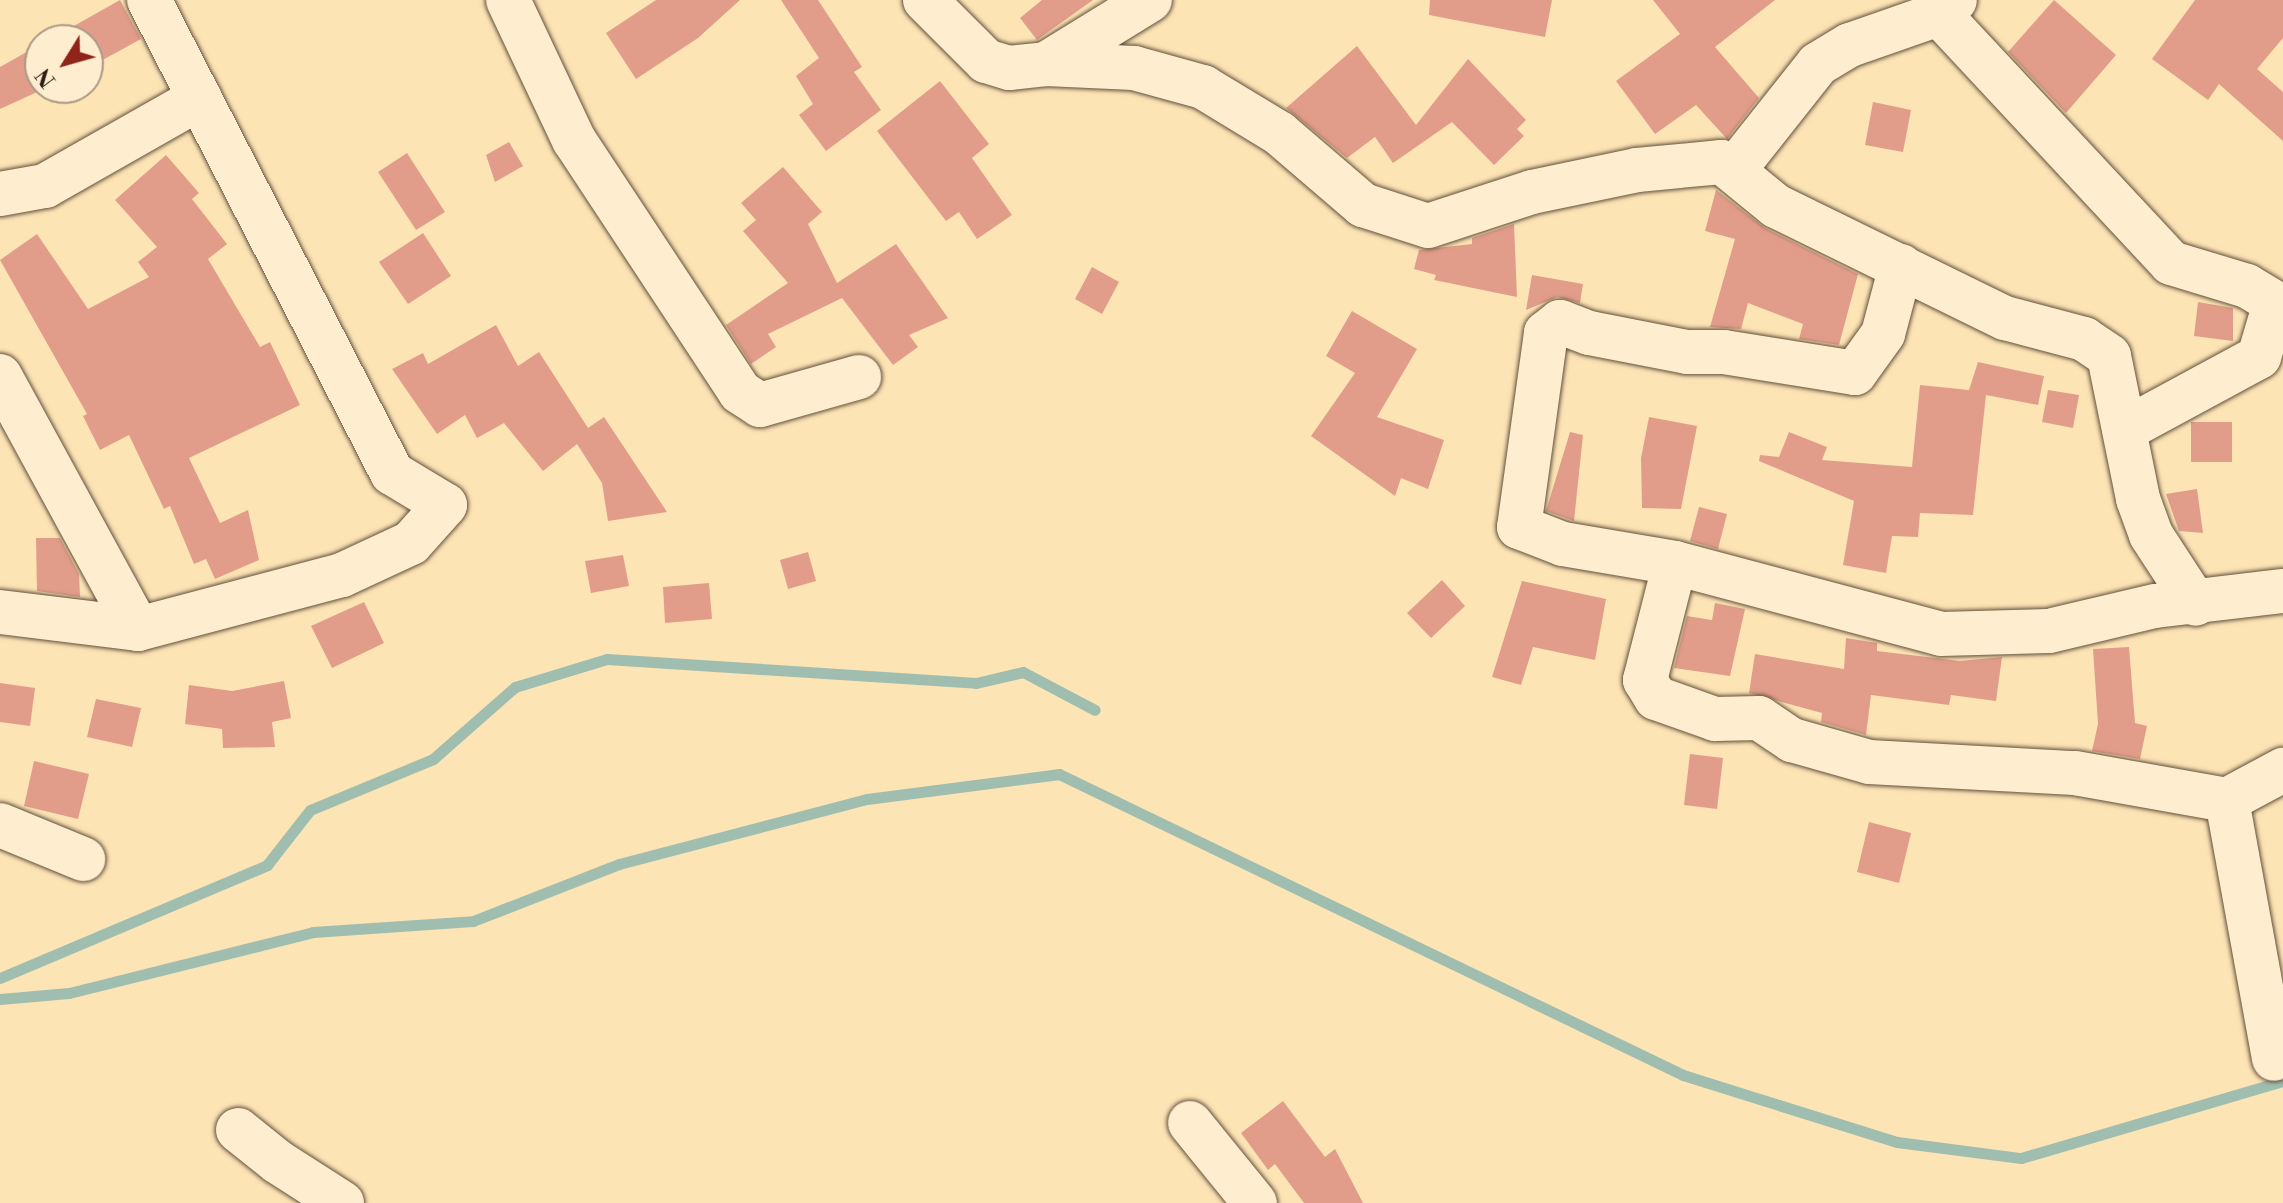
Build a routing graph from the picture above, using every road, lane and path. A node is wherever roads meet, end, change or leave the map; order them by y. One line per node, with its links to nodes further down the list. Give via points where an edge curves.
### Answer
1 (149, 0): 7 (street)
2 (508, 0): 12 (street, via 574,140 740,392 760,405)
3 (925, 0): 6 (street, via 986,61 1009,68)
4 (1150, 0): 6 (street)
5 (1947, 7): 8 (street, via 1850,45 1818,64); 13 (street, via 2171,263 2247,286 2275,303 2259,357)
6 (1046, 64): 8 (street, via 1134,68 1203,87 1279,133 1363,205 1428,226 1532,192 1637,170 1722,162)
7 (200, 98): 9 (street, via 45,186); 18 (street, via 392,473 445,505 411,543 342,575)
8 (1734, 170): 10 (street, via 1776,206)
9 (0, 194)
10 (1901, 266): 13 (street, via 2005,318 2084,339 2109,356); 14 (street, via 1883,334 1855,373 1724,352 1687,352 1589,333 1560,322 1546,333 1519,527 1563,544)
11 (0, 376): 18 (street)
12 (859, 377)
13 (2124, 430): 16 (street, via 2151,535)
14 (1675, 563): 16 (street, via 1941,634 2049,631 2155,606); 20 (street, via 1645,680 1656,698 1715,719 1759,718 1792,740 1869,762 2075,773)
15 (2283, 591): 16 (street)
16 (2196, 604)
17 (0, 612): 18 (street)
18 (138, 629)
19 (2283, 770): 20 (street)
20 (2227, 800): 23 (street)
21 (0, 825): 22 (street)
22 (83, 859)
23 (2274, 1059)
24 (1190, 1123): 27 (street)
25 (238, 1130): 26 (street)
26 (342, 1203)
27 (1255, 1203)

